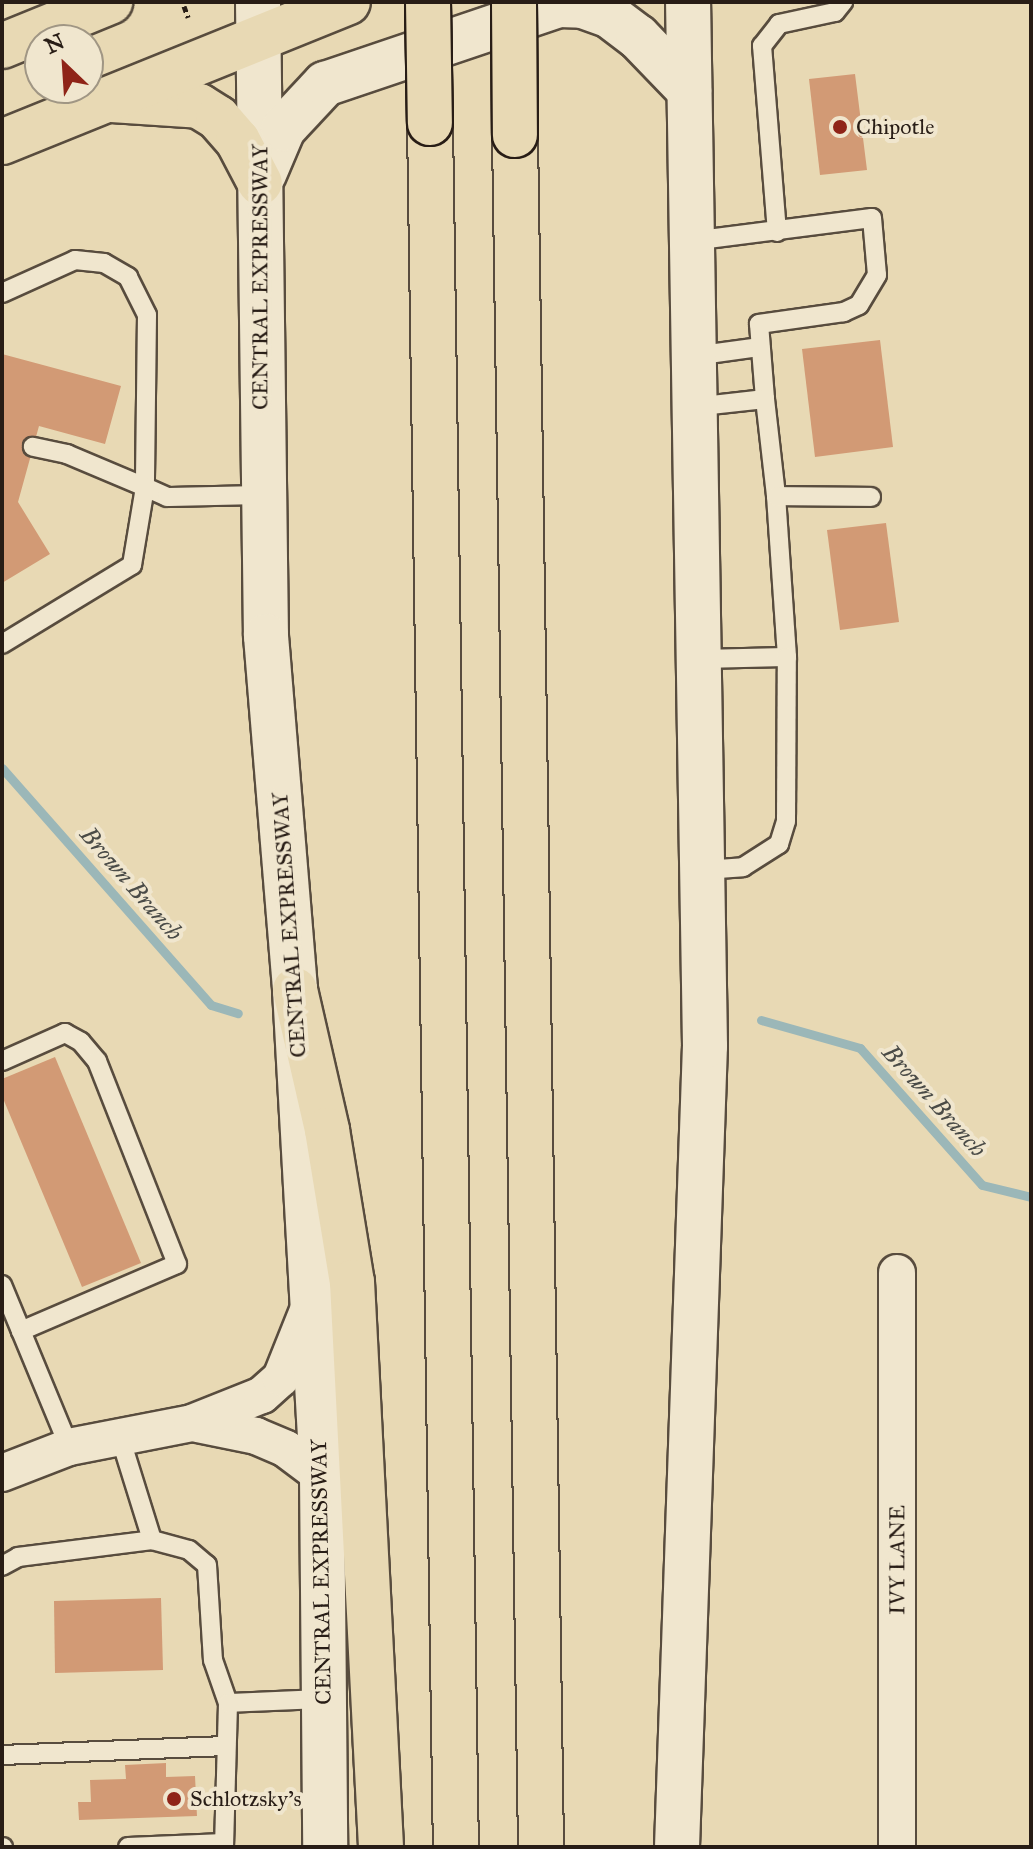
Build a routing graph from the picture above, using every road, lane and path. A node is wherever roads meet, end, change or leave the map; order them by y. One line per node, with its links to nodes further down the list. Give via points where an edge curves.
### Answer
1 (110, 2): 10 (main road)
2 (348, 2): 9 (main road)
3 (428, 2): 54 (main road, bridge)
4 (514, 2): 55 (main road, bridge)
5 (688, 2): 11 (main road)
6 (843, 2): 17 (lane, via 835,12 779,24 762,46)
7 (184, 6): 8 (path)
8 (188, 17)
9 (258, 19): 12 (main road); 16 (main road, CENTRAL EXPRESSWAY)
10 (6, 42)
11 (689, 90): 16 (main road, via 610,16 583,6 559,5 325,84 283,129); 18 (main road)
12 (104, 97)
13 (104, 100): 16 (main road, via 199,106 238,141)
14 (89, 104): 15 (main road)
15 (2, 142)
16 (260, 183): 26 (main road, CENTRAL EXPRESSWAY)
17 (777, 232): 18 (lane); 20 (lane, via 872,218 877,275 859,305 844,312 759,324)
18 (692, 241): 21 (main road)
19 (2, 293): 25 (lane, via 75,260 104,263 128,277 147,315)
20 (760, 347): 21 (lane); 22 (lane)
21 (694, 356): 23 (main road)
22 (765, 399): 23 (lane); 27 (lane)
23 (694, 407): 31 (main road)
24 (33, 447): 25 (lane, via 67,454)
25 (145, 487): 26 (lane, via 167,497); 29 (lane, via 132,565)
26 (262, 495): 33 (main road, CENTRAL EXPRESSWAY, via 266,636)
27 (776, 496): 28 (lane); 30 (lane)
28 (871, 497)
29 (2, 644)
30 (787, 657): 31 (lane); 32 (lane, via 786,821 779,844 743,867)
31 (700, 659): 32 (main road)
32 (704, 870): 56 (main road, via 703,1190)
33 (295, 990): 37 (main road, CENTRAL EXPRESSWAY); 53 (main road, via 327,1130 352,1282)
34 (2, 1061): 38 (lane, via 65,1033 81,1042 97,1061 177,1264)
35 (897, 1273): 57 (street, IVY LANE)
36 (2, 1285): 38 (lane)
37 (311, 1301): 39 (street, via 281,1378 235,1409); 43 (main road, CENTRAL EXPRESSWAY)
38 (21, 1331): 41 (lane)
39 (192, 1423): 40 (street); 43 (street, via 256,1436 286,1449)
40 (120, 1437): 41 (street); 44 (lane)
41 (69, 1447): 42 (street)
42 (2, 1473)
43 (322, 1476): 46 (main road, CENTRAL EXPRESSWAY)
44 (152, 1540): 45 (lane, via 18,1557); 47 (lane, via 189,1550 207,1565 213,1660)
45 (2, 1566)
46 (324, 1699): 47 (lane); 52 (main road, CENTRAL EXPRESSWAY)
47 (228, 1703): 48 (lane)
48 (226, 1746): 49 (lane); 50 (lane)
49 (2, 1755)
50 (224, 1845): 51 (lane)
51 (128, 1847)
52 (325, 1847)
53 (381, 1847)
54 (456, 1847)
55 (541, 1847)
56 (677, 1847)
57 (897, 1847)

